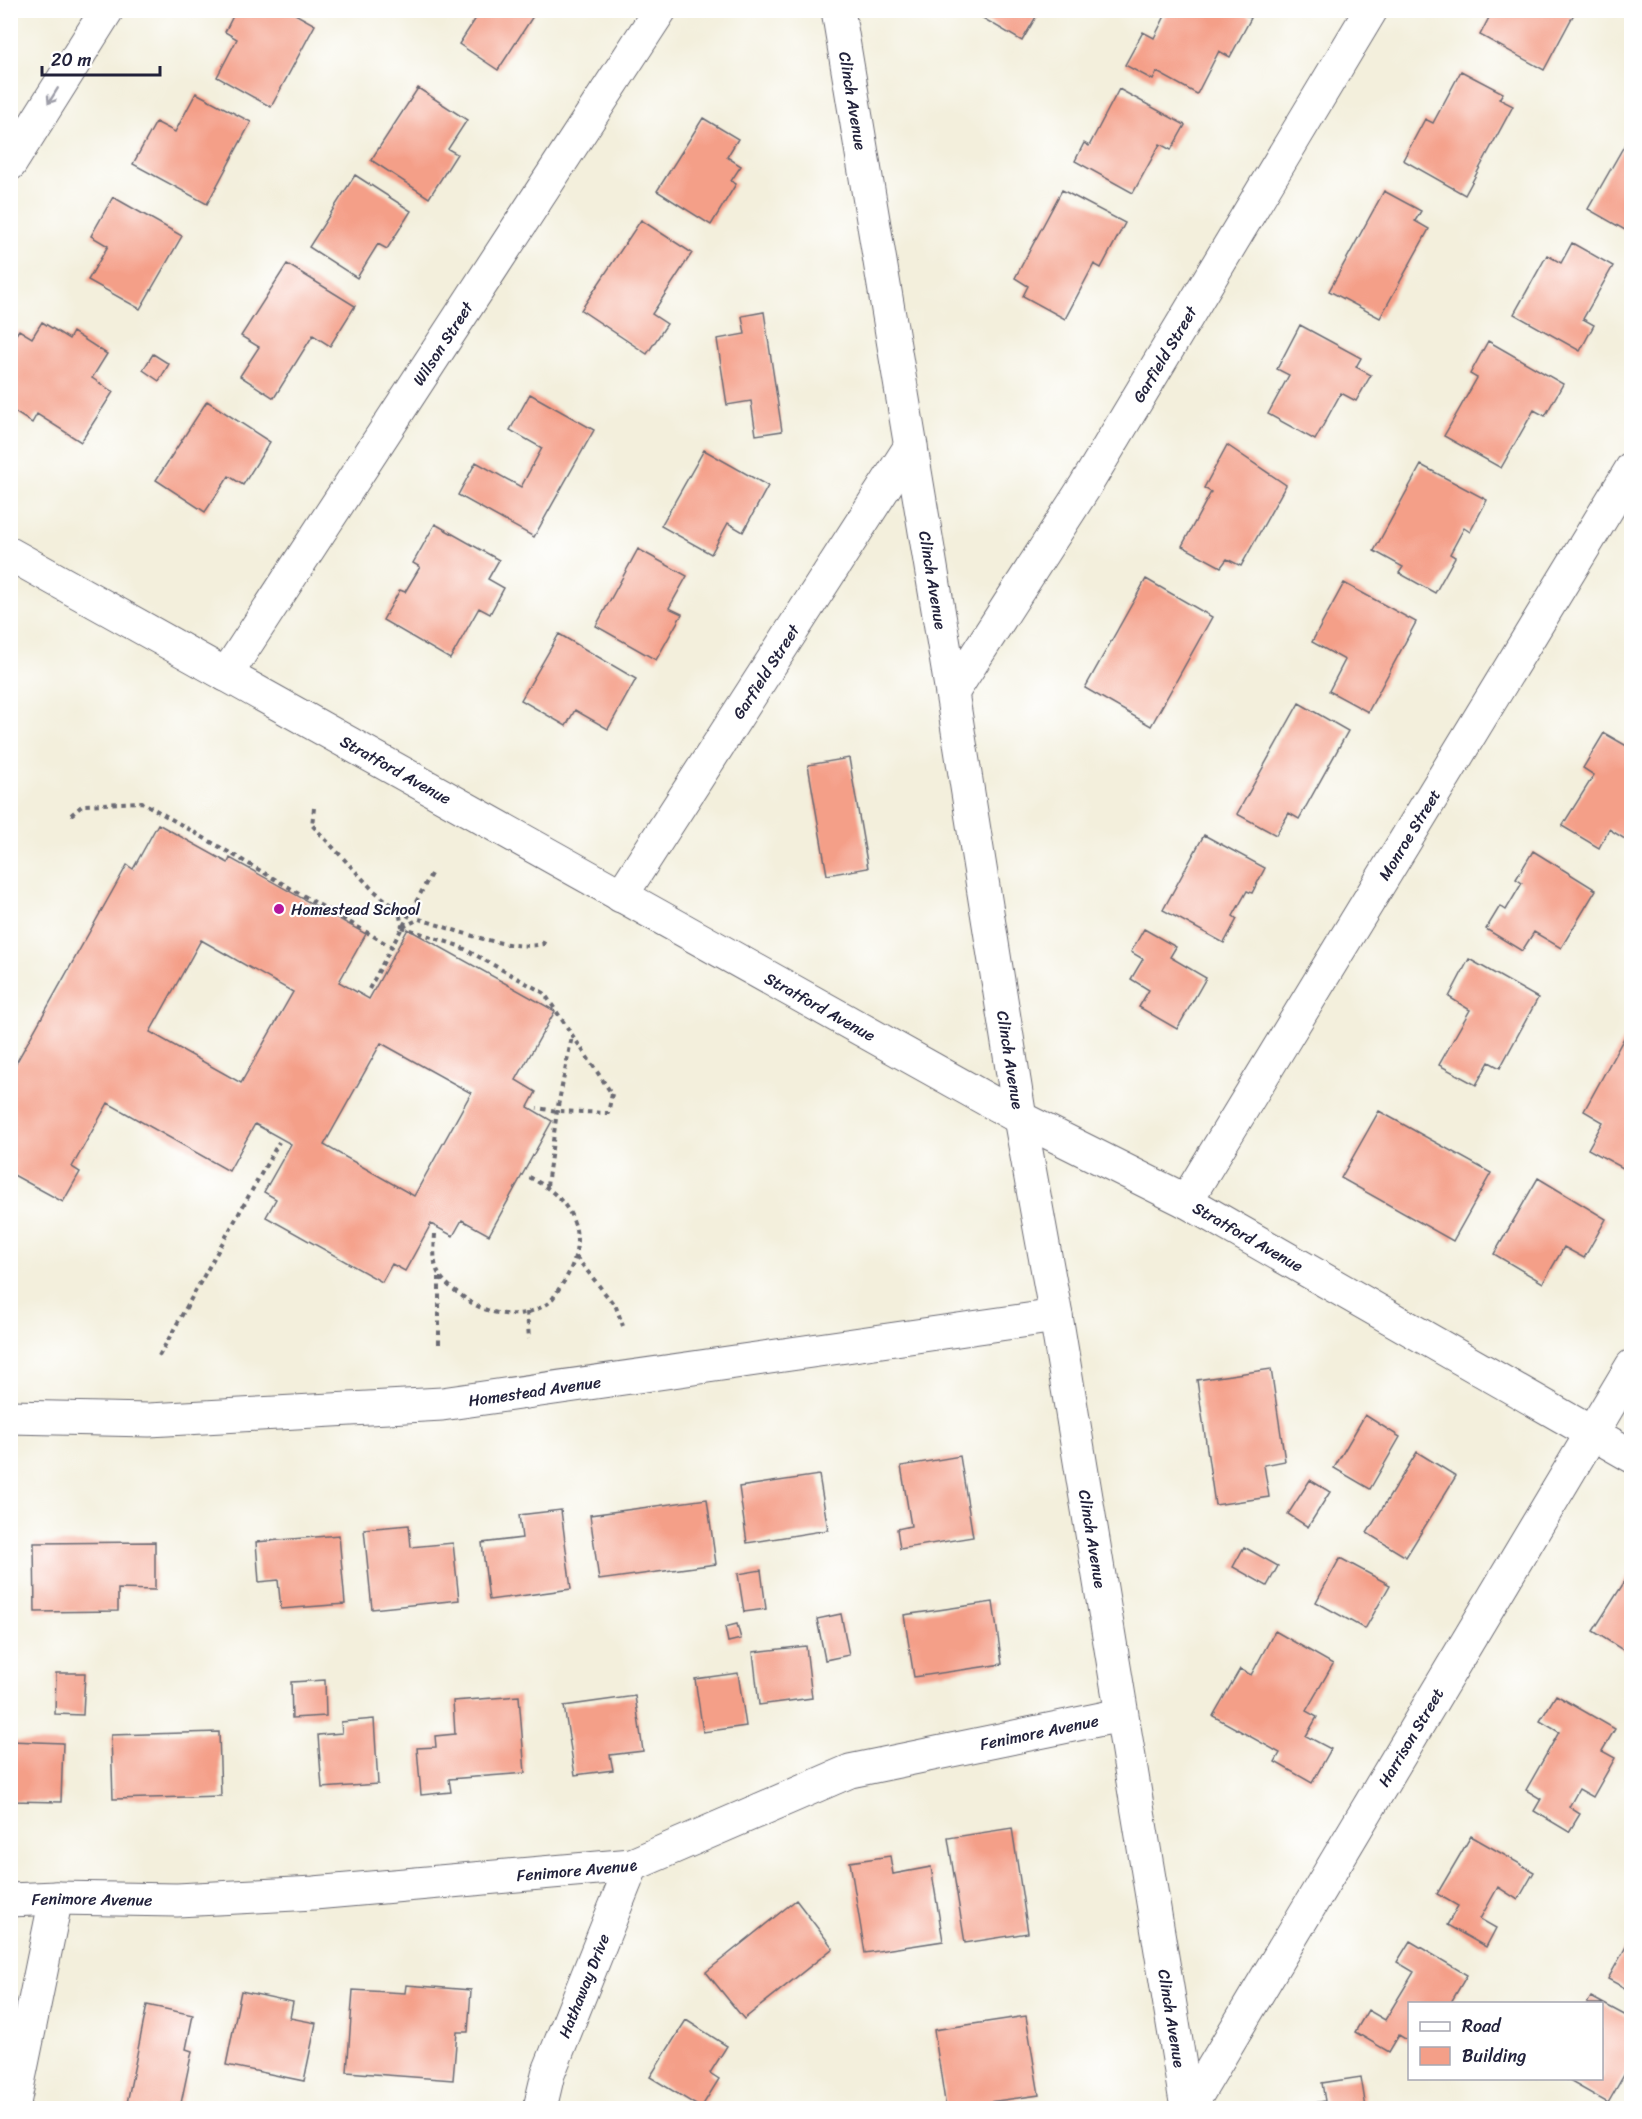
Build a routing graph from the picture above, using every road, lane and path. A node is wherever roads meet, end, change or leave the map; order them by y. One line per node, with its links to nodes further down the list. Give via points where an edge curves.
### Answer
1 (107, 10): 5 (street, one-way to 5)
2 (660, 10): 9 (street, Wilson Street)
3 (838, 10): 6 (street, Clinch Avenue)
4 (1371, 10): 10 (street, Garfield Street, via 1083,488)
5 (10, 164)
6 (911, 446): 10 (street, Clinch Avenue); 14 (street, Garfield Street)
7 (1632, 468): 26 (street, Monroe Street)
8 (10, 554): 9 (street, Stratford Avenue)
9 (226, 675): 14 (street, Stratford Avenue)
10 (952, 693): 22 (street, Clinch Avenue)
11 (314, 808): 15 (path, via 312,825 372,889 399,911)
12 (71, 814): 17 (path, via 83,805 142,802)
13 (431, 874): 15 (path)
14 (621, 896): 22 (street, Stratford Avenue)
15 (402, 927): 16 (path, via 419,919 503,944 530,947 543,944); 17 (path); 19 (path, via 459,946 544,993)
16 (546, 938)
17 (392, 946): 18 (path)
18 (369, 989)
19 (572, 1035): 21 (path); 21 (path, via 612,1094 608,1113)
20 (537, 1108): 21 (path)
21 (556, 1111): 25 (path)
22 (1020, 1118): 26 (street, Stratford Avenue); 31 (street, Clinch Avenue)
23 (279, 1142): 35 (path)
24 (529, 1177): 25 (path)
25 (547, 1186): 28 (path, via 560,1198 573,1220 579,1246)
26 (1186, 1201): 38 (street, Stratford Avenue)
27 (435, 1234): 29 (path, via 434,1261)
28 (575, 1257): 30 (path, via 569,1274 549,1303); 32 (path, via 616,1306)
29 (439, 1276): 30 (path, via 470,1303 487,1311 507,1315); 34 (path)
30 (527, 1312): 33 (path)
31 (1056, 1316): 37 (street, Homestead Avenue, via 442,1404 149,1420); 40 (street, Clinch Avenue)
32 (623, 1326)
33 (529, 1339)
34 (439, 1344)
35 (159, 1356)
36 (1632, 1366): 38 (street, Harrison Street)
37 (10, 1417)
38 (1591, 1433): 39 (street, Stratford Avenue); 46 (street, Harrison Street)
39 (1632, 1456)
40 (1120, 1715): 41 (street, Fenimore Avenue, via 850,1771); 46 (street, Clinch Avenue)
41 (632, 1865): 42 (street, Fenimore Avenue, via 314,1893 177,1900); 45 (street, Hathaway Drive, via 548,2074)
42 (56, 1898): 43 (street, Fenimore Avenue); 44 (street)
43 (10, 1900)
44 (13, 2109)
45 (540, 2109)
46 (1188, 2109)

